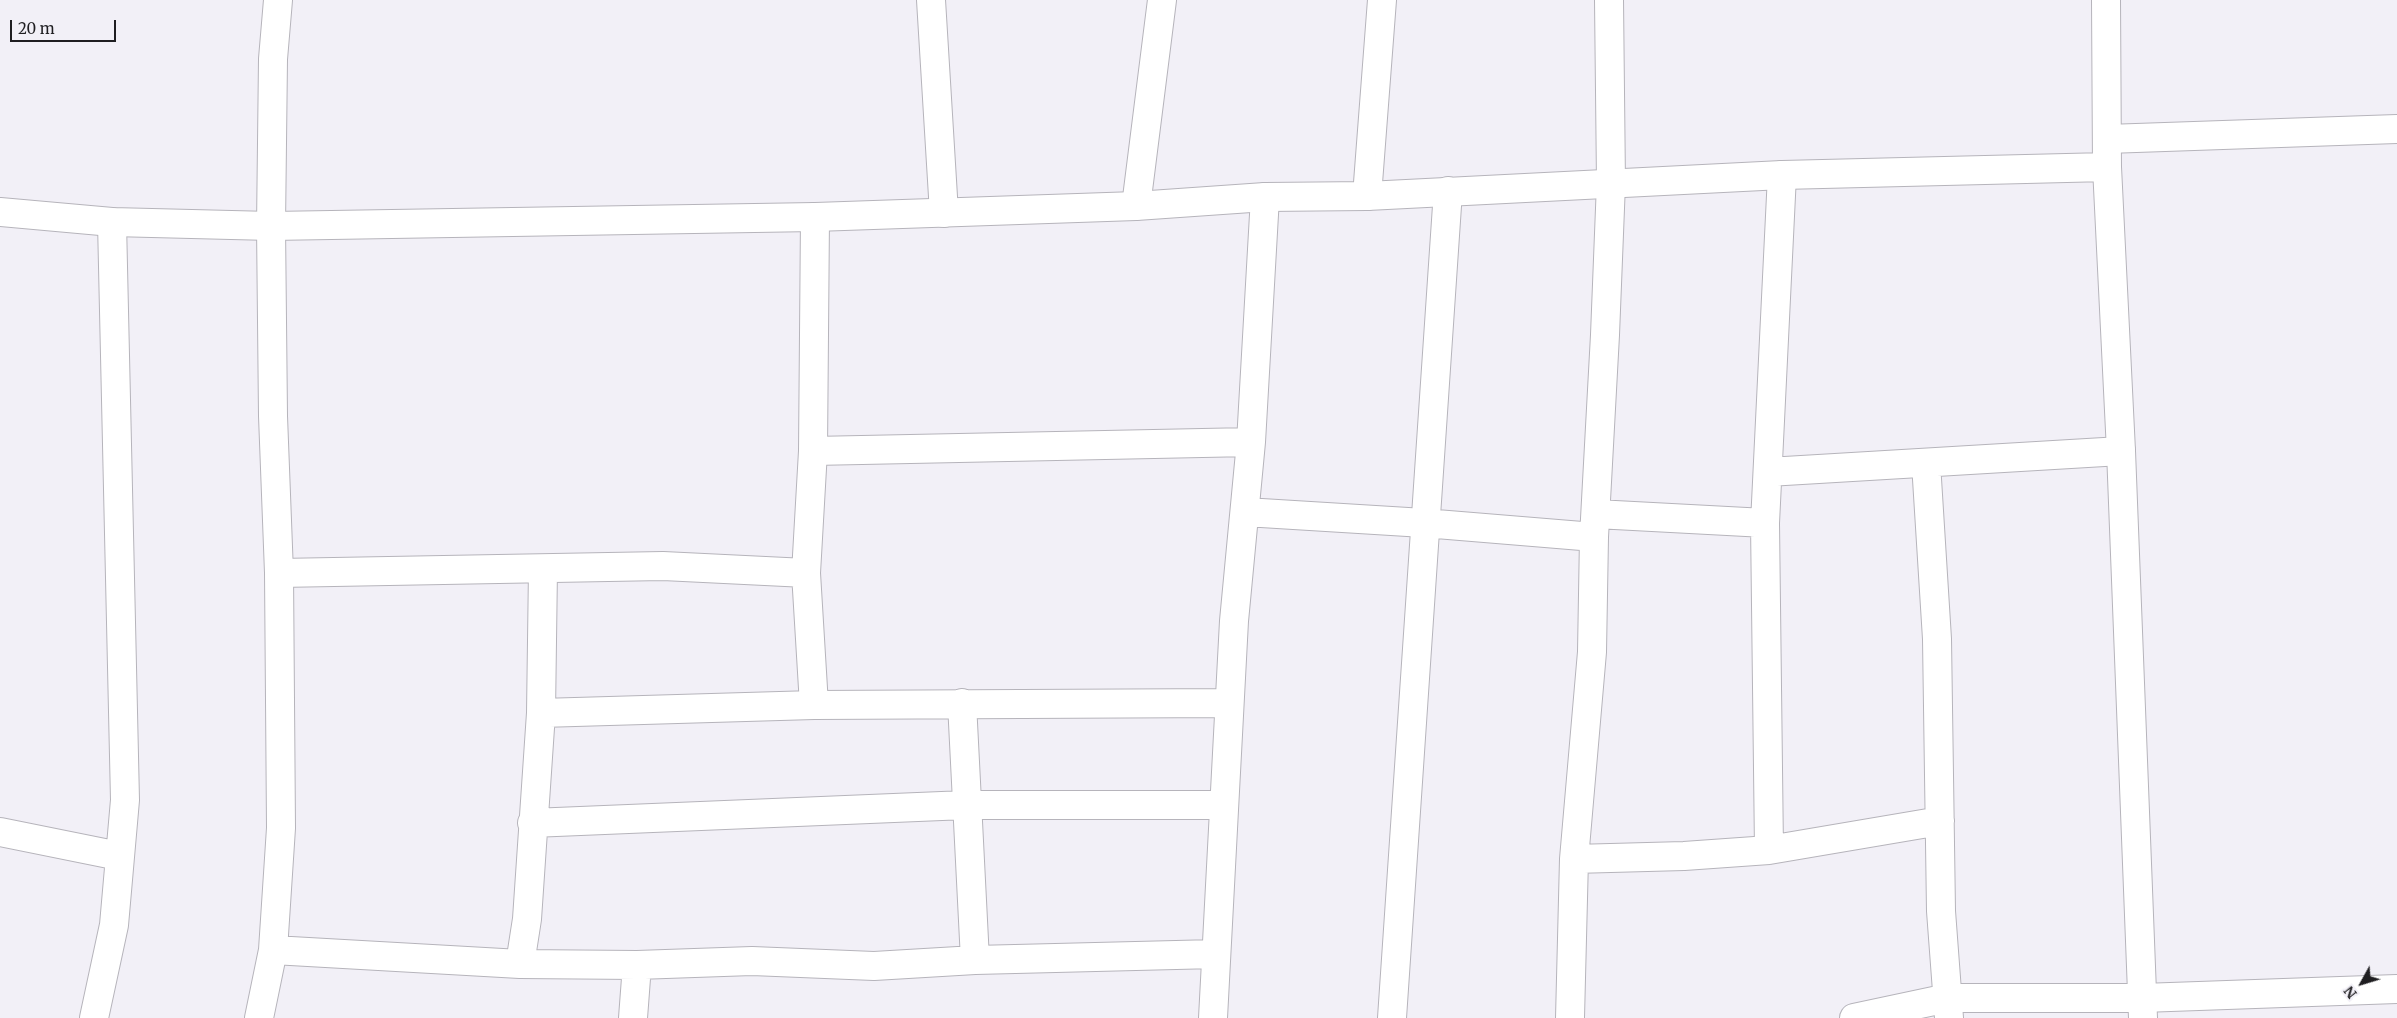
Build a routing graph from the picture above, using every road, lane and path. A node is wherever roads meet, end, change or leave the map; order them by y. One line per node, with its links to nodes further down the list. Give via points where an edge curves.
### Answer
1 (278, 0): 20 (street, via 273,59)
2 (931, 0): 17 (street)
3 (1162, 0): 15 (street)
4 (1382, 0): 13 (street)
5 (1609, 0): 11 (street)
6 (2106, 0): 8 (street)
7 (2397, 129): 8 (street)
8 (2107, 139): 9 (street)
9 (2107, 167): 10 (street); 23 (street)
10 (1782, 175): 11 (street); 25 (street)
11 (1611, 183): 12 (street); 29 (street)
12 (1448, 191): 13 (street); 28 (street)
13 (1367, 196): 14 (street)
14 (1265, 197): 15 (street); 21 (street)
15 (1136, 206): 17 (street)
16 (0, 212): 19 (street)
17 (944, 213): 18 (street)
18 (815, 217): 20 (street); 22 (street)
19 (112, 222): 20 (street); 43 (street, via 125,800)
20 (271, 226): 31 (street)
21 (1251, 442): 22 (street); 26 (street)
22 (813, 451): 32 (street)
23 (2121, 451): 24 (street); 52 (street)
24 (1926, 463): 25 (street); 39 (street, via 1937,638)
25 (1768, 472): 27 (street)
26 (1245, 512): 28 (street); 34 (street)
27 (1765, 522): 29 (street); 42 (street)
28 (1424, 523): 29 (street); 57 (street)
29 (1595, 526): 44 (street, via 1592,652)
30 (543, 569): 31 (street); 32 (street, via 663,566); 36 (street)
31 (279, 573): 45 (street, via 281,828)
32 (806, 573): 35 (street)
33 (962, 703): 34 (street); 35 (street); 37 (street)
34 (1229, 703): 38 (street)
35 (814, 705): 36 (street)
36 (541, 713): 40 (street)
37 (966, 805): 38 (street); 40 (street); 47 (street)
38 (1223, 805): 46 (street)
39 (1940, 821): 42 (street); 51 (street)
40 (532, 823): 48 (street, via 527,919)
41 (0, 832): 43 (street)
42 (1769, 850): 44 (street)
43 (119, 856): 53 (street, via 114,924)
44 (1574, 859): 58 (street)
45 (272, 950): 48 (street); 54 (street)
46 (1216, 954): 47 (street); 56 (street)
47 (975, 960): 49 (street, via 874,966 752,961)
48 (520, 964): 49 (street)
49 (638, 965): 55 (street)
50 (2397, 989): 52 (street)
51 (1949, 1008): 52 (street); 59 (street)
52 (2143, 1008)
53 (94, 1018)
54 (258, 1018)
55 (633, 1018)
56 (1213, 1018)
57 (1392, 1018)
58 (1570, 1018)
59 (1854, 1018)

